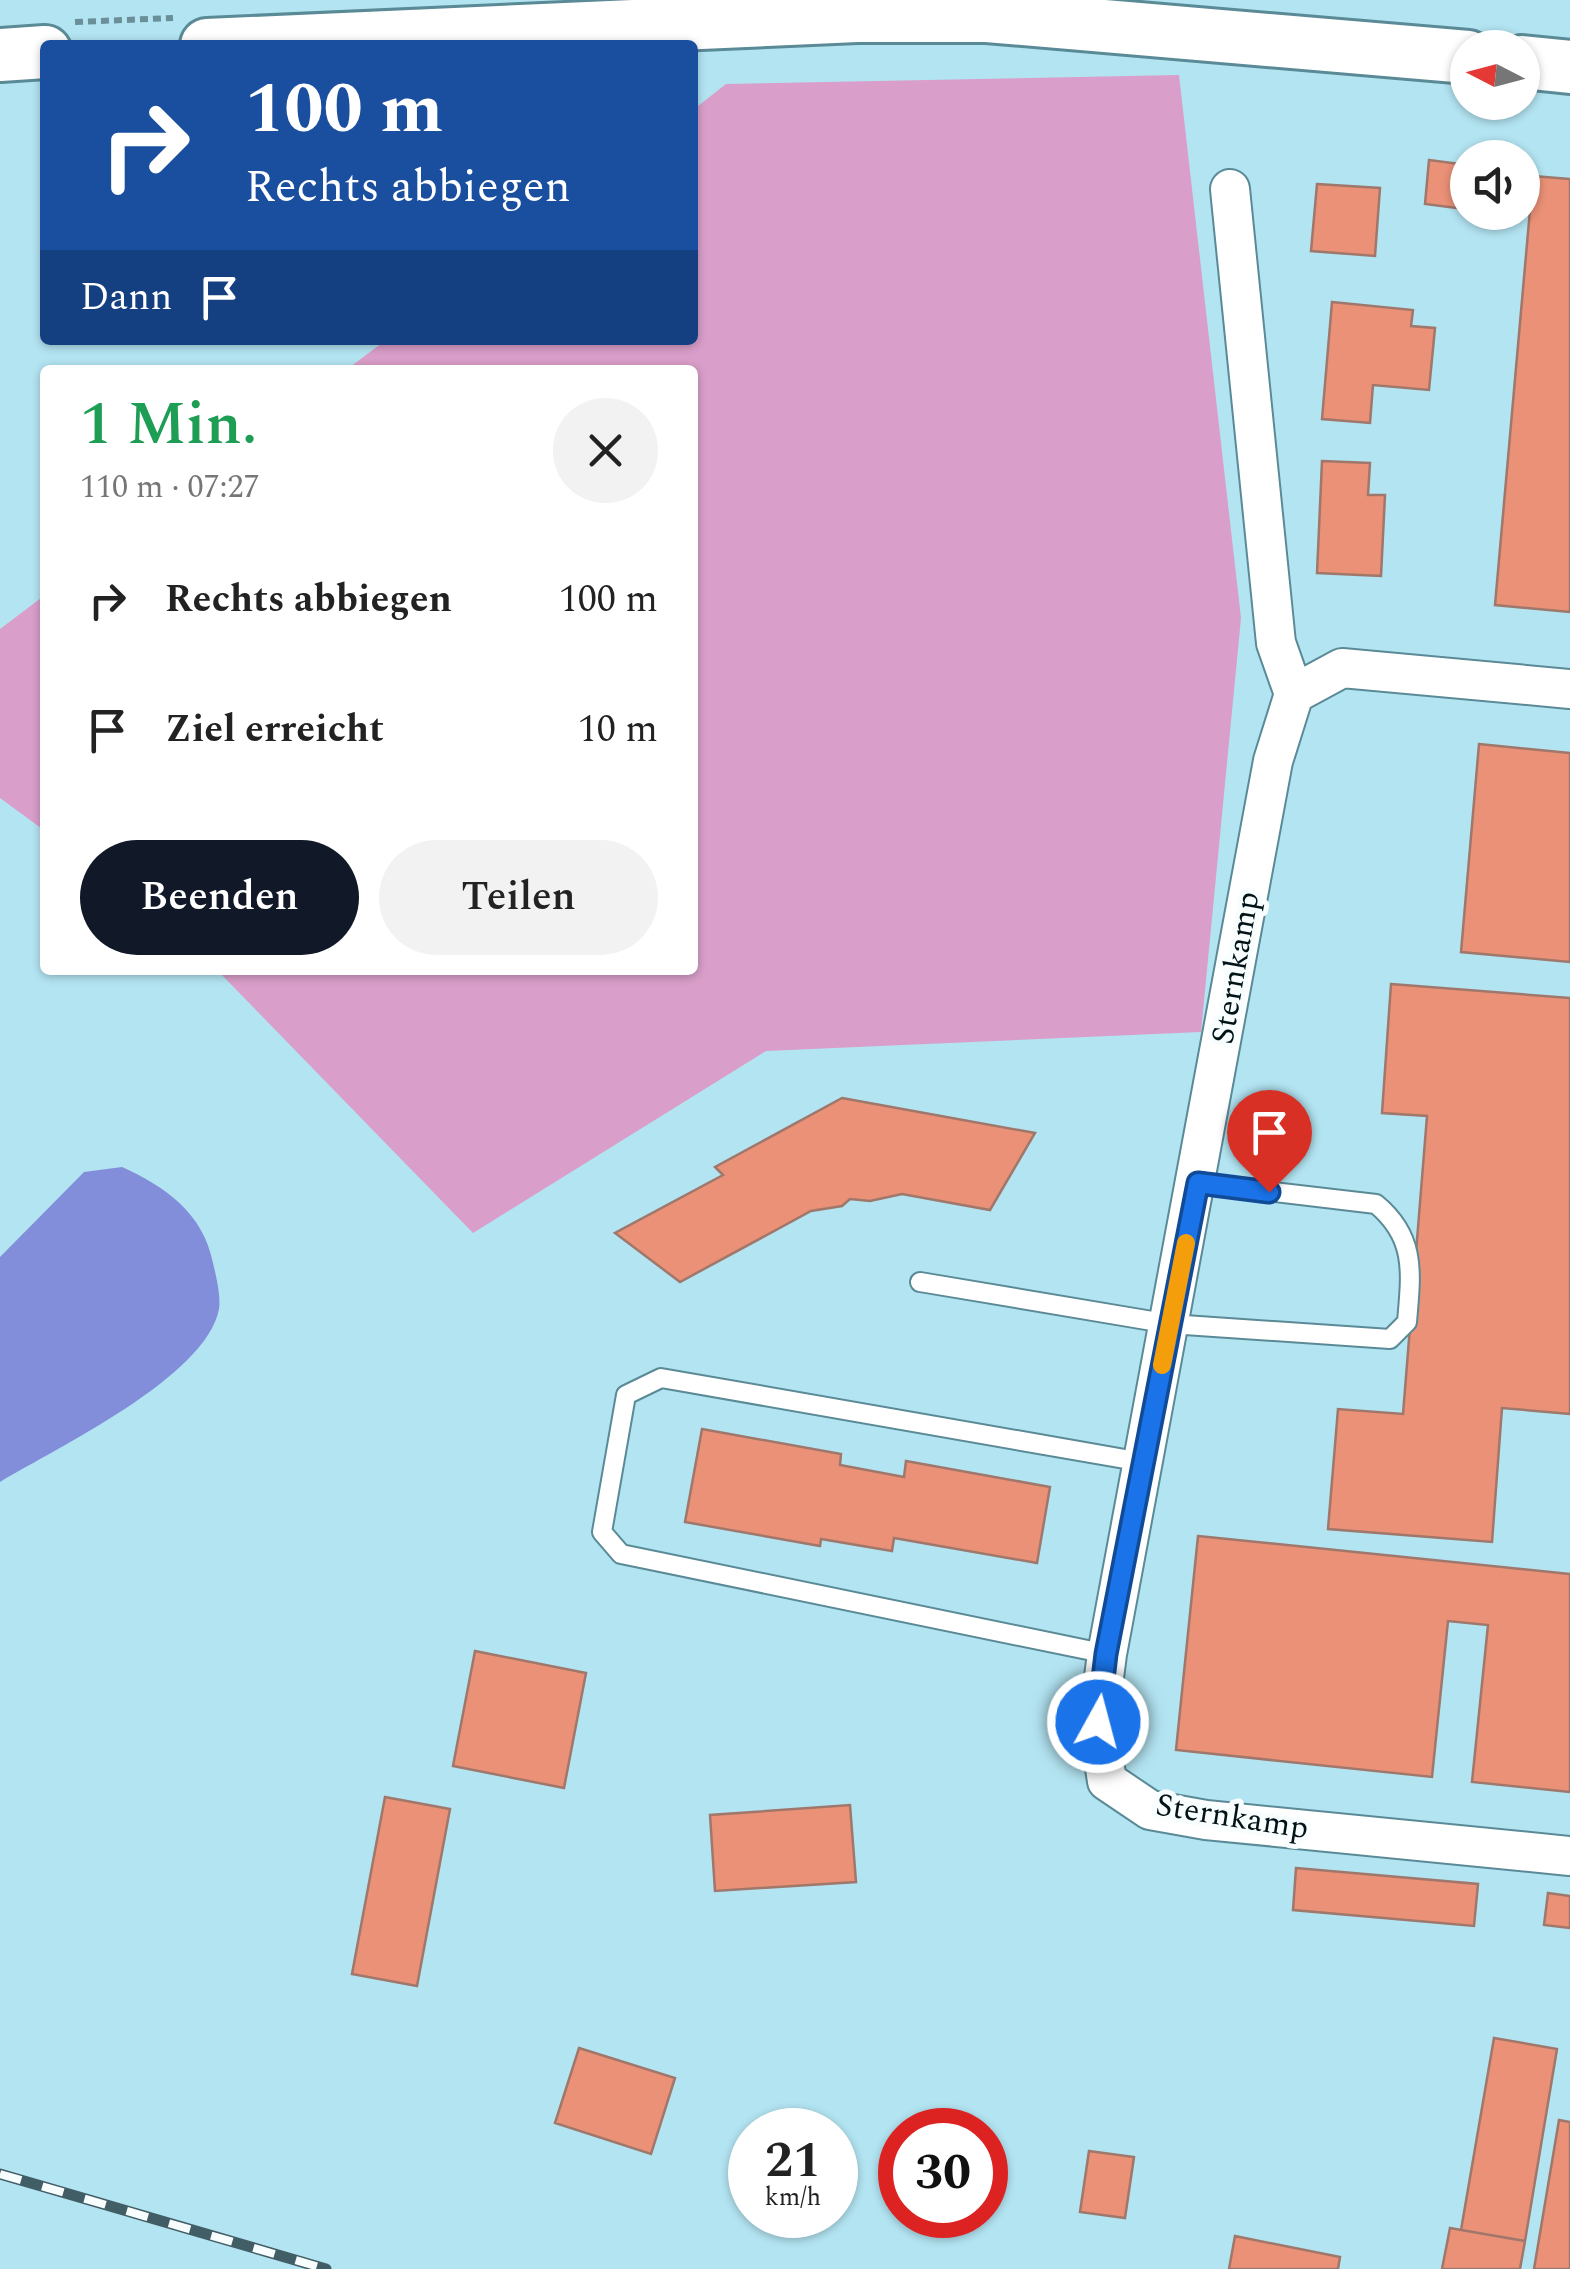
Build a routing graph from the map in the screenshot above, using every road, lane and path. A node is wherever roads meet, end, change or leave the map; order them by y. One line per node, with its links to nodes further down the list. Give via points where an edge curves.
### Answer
1 (319, 40): 4 (main road, via 987,16)
2 (40, 52): 3 (main road)
3 (0, 54)
4 (1450, 55)
5 (1540, 64): 6 (main road)
6 (1570, 66)
7 (1230, 189): 9 (street, via 1276,643)
8 (1570, 689): 9 (street, via 1342,668)
9 (1294, 694): 10 (street, Sternkamp, via 1273,760)
10 (1198, 1183): 12 (street, Sternkamp); 12 (lane, via 1376,1204 1405,1234 1412,1262 1408,1322 1390,1339)
11 (920, 1282): 12 (lane)
12 (1170, 1324): 13 (street, Sternkamp)
13 (1142, 1462): 14 (street, Sternkamp); 14 (lane, via 661,1378 626,1396 602,1532 621,1554)
14 (1106, 1654): 15 (street, Sternkamp, via 1098,1722 1107,1781 1150,1810)
15 (1570, 1856)

